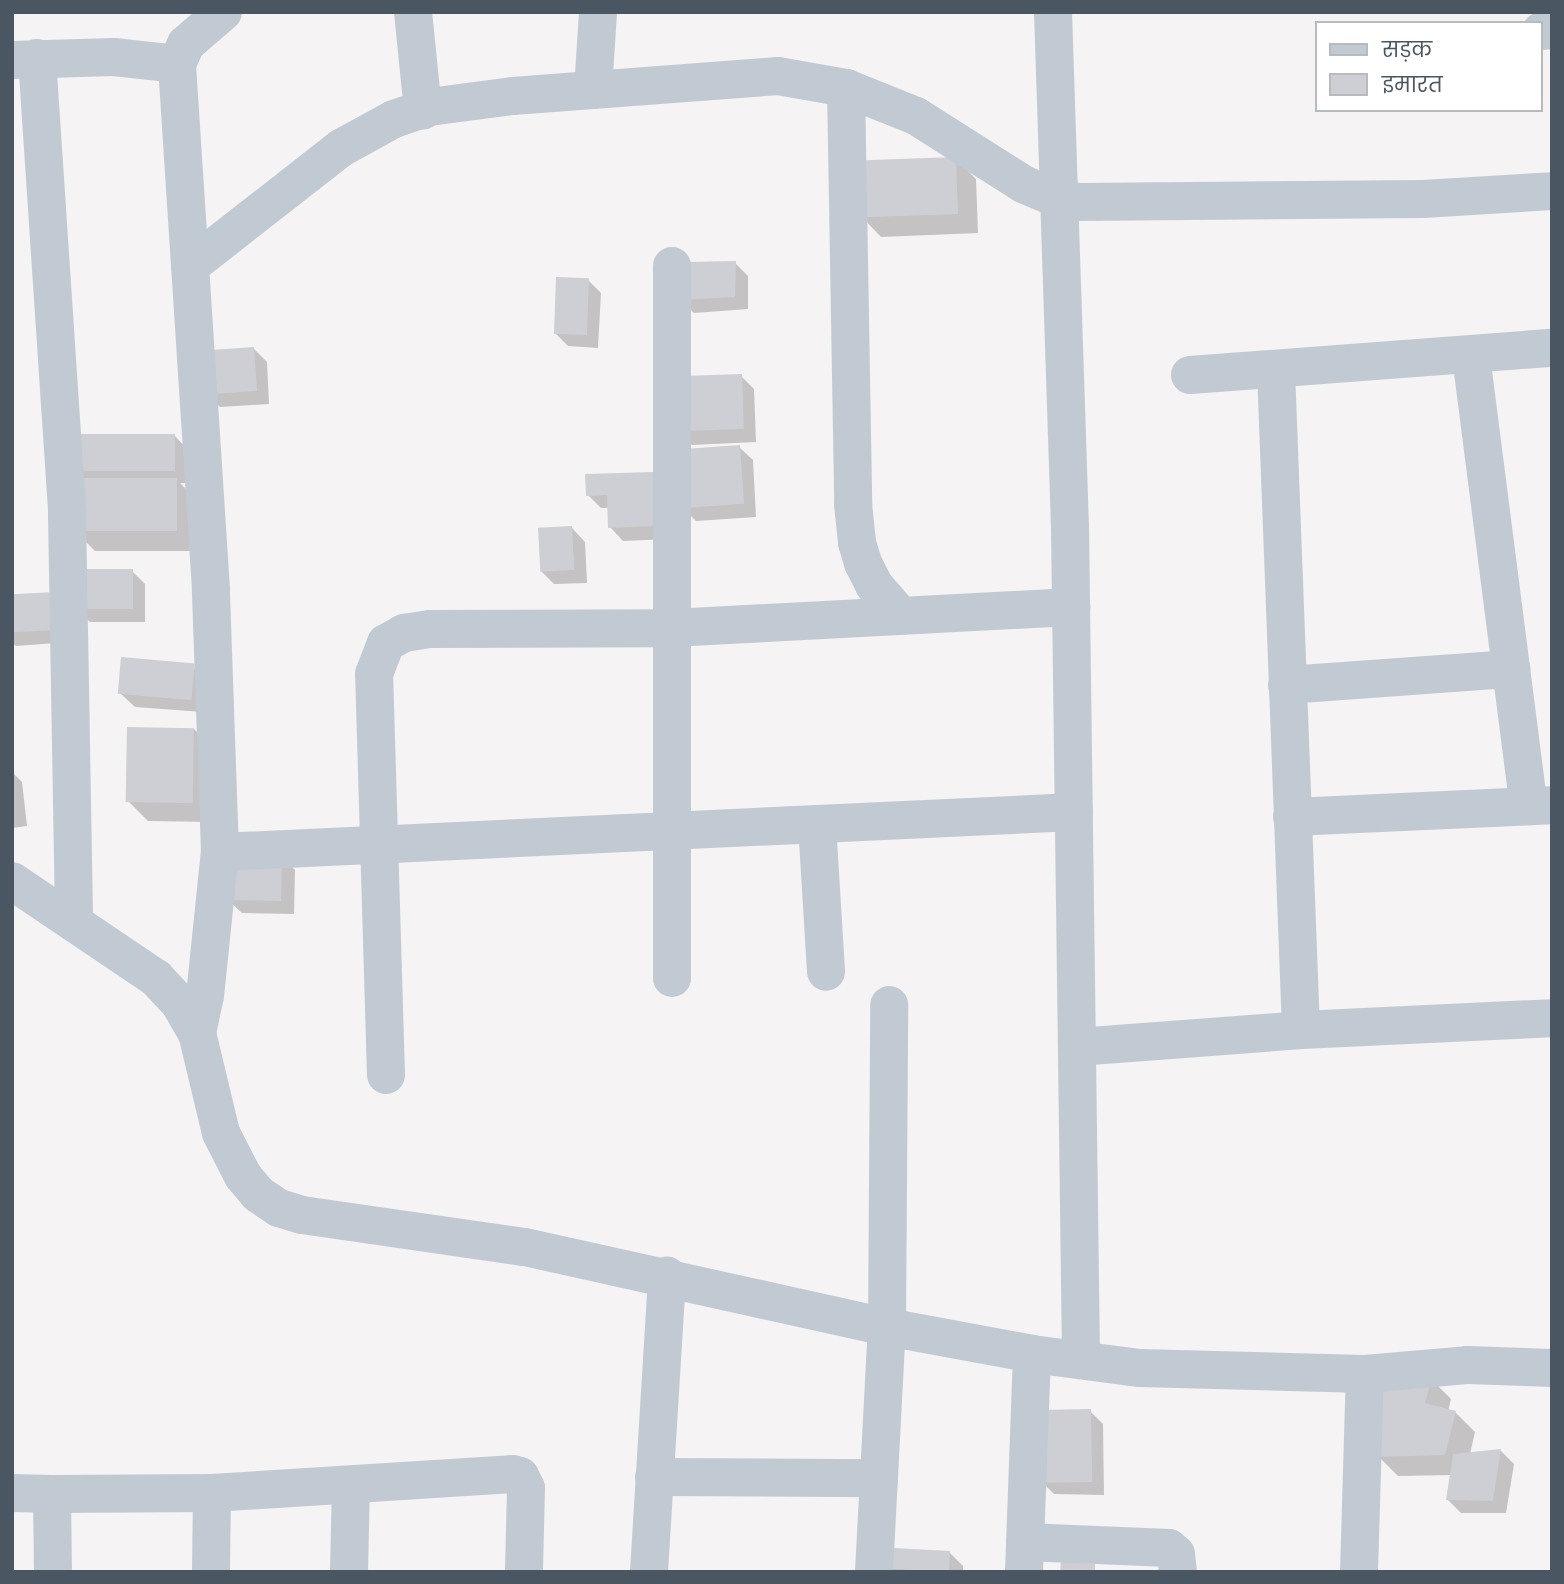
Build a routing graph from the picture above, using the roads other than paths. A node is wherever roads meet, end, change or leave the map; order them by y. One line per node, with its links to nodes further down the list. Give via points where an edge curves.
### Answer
1 (223, 12): 6 (street, via 186,44)
2 (413, 12): 9 (street)
3 (598, 12): 8 (street)
4 (1053, 12): 11 (street)
5 (24, 59): 6 (street, via 114,57); 31 (street, via 67,515)
6 (177, 64): 12 (street)
7 (846, 88): 8 (street, via 778,76); 11 (street, via 916,116 1023,184); 19 (street, via 857,543 874,584)
8 (593, 90): 9 (street)
9 (423, 110): 12 (street, via 341,148)
10 (1552, 191): 11 (street, via 1423,199)
11 (1058, 199): 18 (street)
12 (190, 266): 29 (street, via 211,589)
13 (672, 266): 20 (street)
14 (1552, 348): 15 (street)
15 (1471, 356): 16 (street); 21 (street)
16 (1276, 370): 17 (street); 22 (street)
17 (1190, 375)
18 (1071, 607): 19 (street); 24 (street)
19 (901, 616): 20 (street)
20 (671, 628): 27 (street); 28 (street, via 430,629 404,633 386,643 374,674)
21 (1511, 669): 22 (street); 23 (street)
22 (1287, 685): 25 (street)
23 (1541, 805): 25 (street)
24 (1074, 812): 26 (street); 38 (street)
25 (1292, 817): 36 (street)
26 (817, 824): 27 (street); 32 (street)
27 (671, 831): 28 (street); 33 (street)
28 (380, 845): 29 (street); 39 (street)
29 (220, 852): 37 (street)
30 (16, 894): 31 (street)
31 (74, 922): 37 (street, via 156,978 180,1004)
32 (826, 972)
33 (673, 978)
34 (889, 1005): 41 (street)
35 (1552, 1018): 36 (street)
36 (1301, 1030): 38 (street)
37 (197, 1033): 40 (street, via 221,1133 243,1175 258,1194 279,1208 525,1247)
38 (1077, 1047): 43 (street)
39 (386, 1075)
40 (667, 1276): 41 (street); 46 (street)
41 (887, 1327): 42 (street); 47 (street)
42 (1032, 1354): 43 (street); 52 (street)
43 (1081, 1360): 45 (street, via 1140,1368)
44 (1552, 1368): 45 (street, via 1467,1365)
45 (1365, 1374): 60 (street)
46 (654, 1476): 47 (street); 57 (street)
47 (879, 1478): 58 (street)
48 (351, 1485): 50 (street); 55 (street); 56 (street, via 520,1476 527,1496)
49 (12, 1493): 51 (street)
50 (212, 1493): 51 (street); 54 (street)
51 (52, 1494): 53 (street)
52 (1025, 1557): 59 (street, via 1169,1548 1176,1554)
53 (53, 1572)
54 (211, 1572)
55 (349, 1572)
56 (524, 1572)
57 (649, 1572)
58 (874, 1572)
59 (1178, 1572)
60 (1359, 1572)

